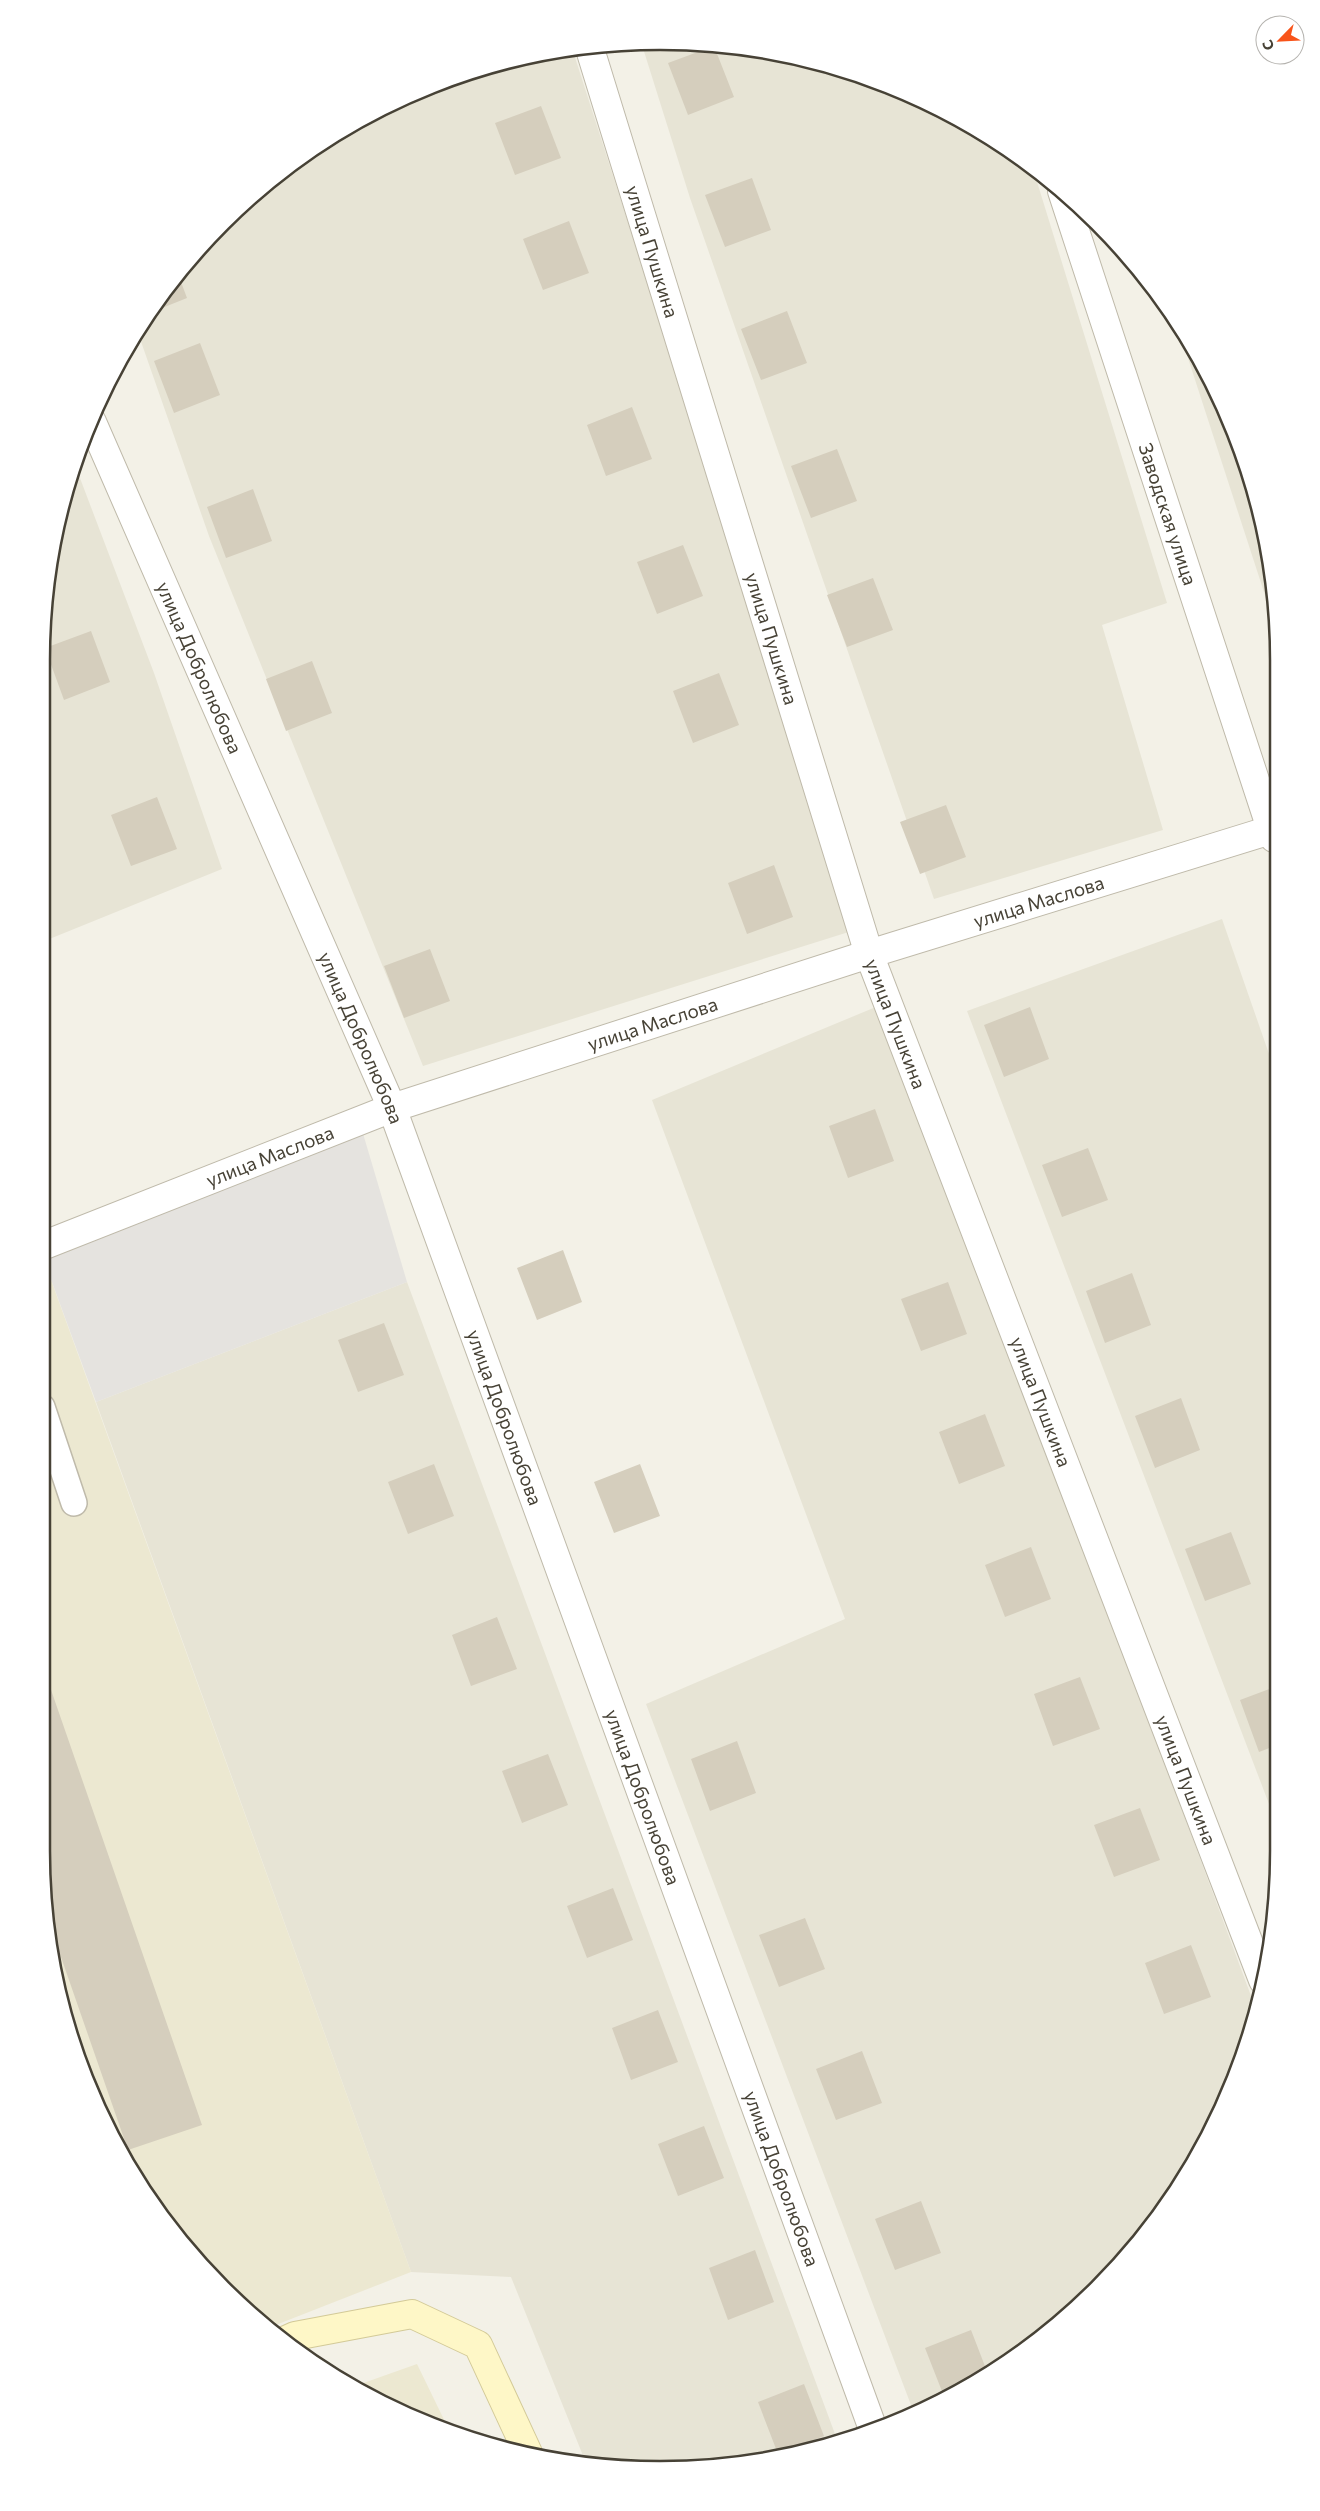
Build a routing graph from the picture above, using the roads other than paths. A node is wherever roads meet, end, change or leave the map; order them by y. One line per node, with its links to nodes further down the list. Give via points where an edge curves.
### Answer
1 (590, 54): 6 (street, улица Пушкина)
2 (1067, 206): 4 (street, Заводская улица)
3 (95, 429): 7 (street, улица Добролюбова)
4 (1270, 823)
5 (1270, 833): 6 (street, улица Маслова)
6 (870, 954): 7 (street, улица Маслова); 11 (street, улица Пушкина)
7 (392, 1108): 8 (street, улица Маслова); 13 (street, улица Добролюбова)
8 (50, 1243)
9 (50, 1432): 10 (lane)
10 (74, 1503)
11 (1258, 1968)
12 (292, 2337): 14 (street, via 412,2314 478,2345)
13 (871, 2423)
14 (524, 2445)

